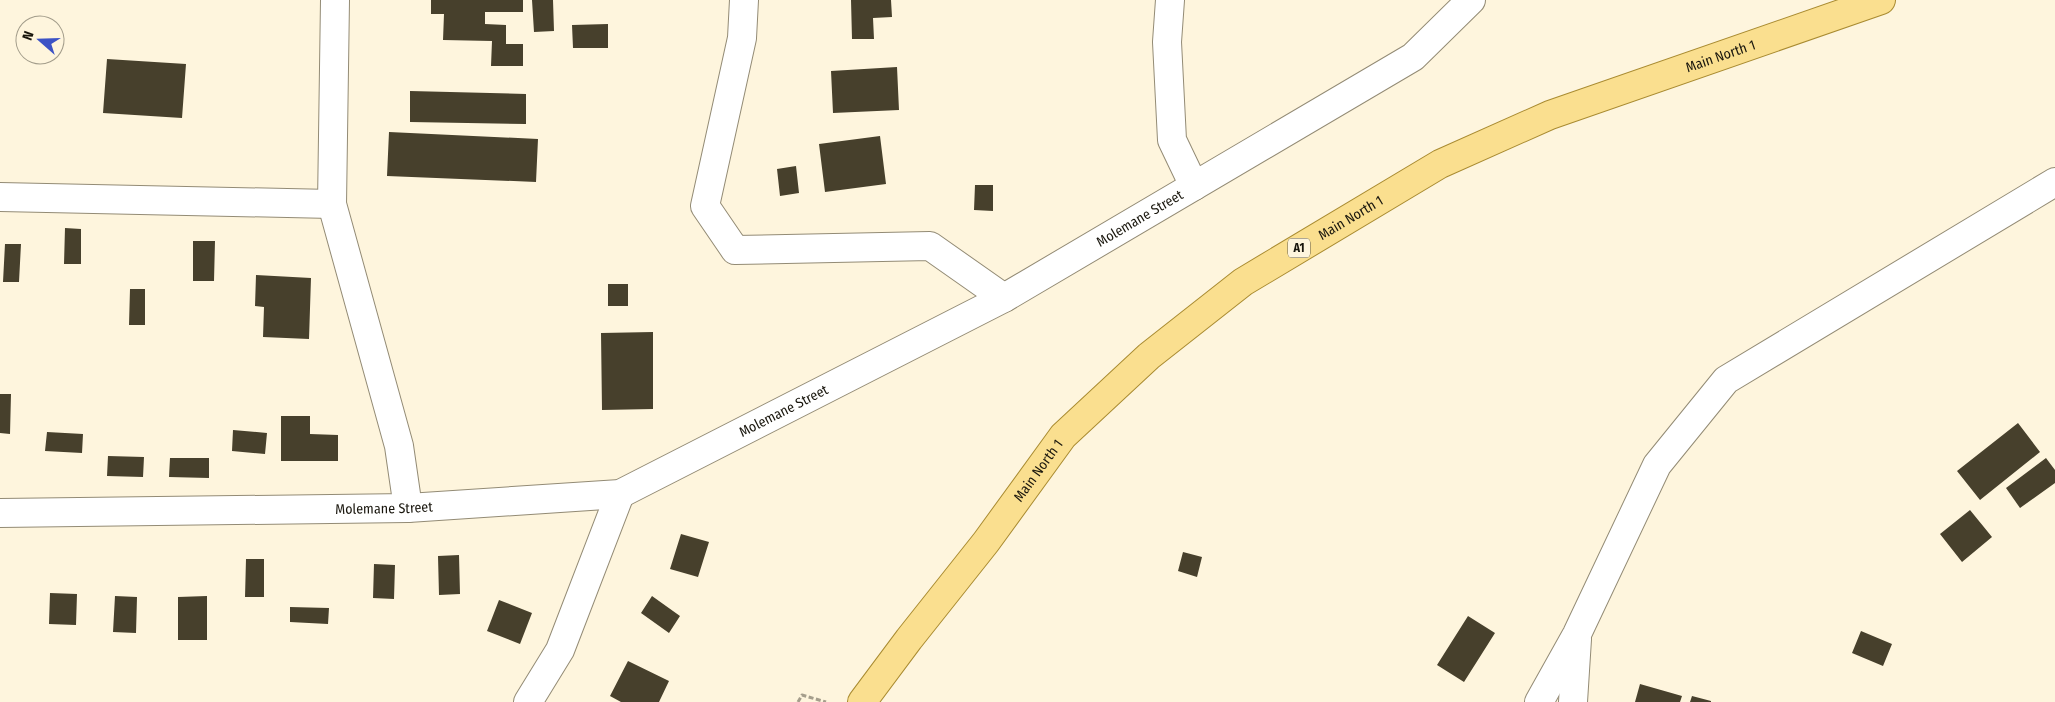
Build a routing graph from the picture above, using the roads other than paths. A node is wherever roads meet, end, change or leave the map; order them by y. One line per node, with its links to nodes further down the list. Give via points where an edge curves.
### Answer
1 (335, 0): 9 (street)
2 (744, 0): 10 (street, via 742,38 705,206 735,250 930,246)
3 (1170, 0): 7 (street, via 1167,42 1172,140)
4 (1471, 0): 7 (street, Molemane Street, via 1413,56)
5 (1881, 0): 16 (main road, Main North 1 / A1, via 1550,115 1440,164 1243,282 1149,356 1063,436)
6 (2055, 182): 14 (street, via 1726,380 1657,465)
7 (1194, 186): 10 (street, Molemane Street)
8 (0, 197): 9 (street)
9 (332, 204): 12 (street, via 399,446)
10 (1004, 298): 11 (street, Molemane Street)
11 (620, 494): 12 (street, Molemane Street); 15 (street, via 560,650)
12 (408, 508): 13 (street, Molemane Street)
13 (0, 513)
14 (1577, 634): 17 (street); 18 (street)
15 (528, 702)
16 (862, 702)
17 (1539, 702)
18 (1573, 702)

